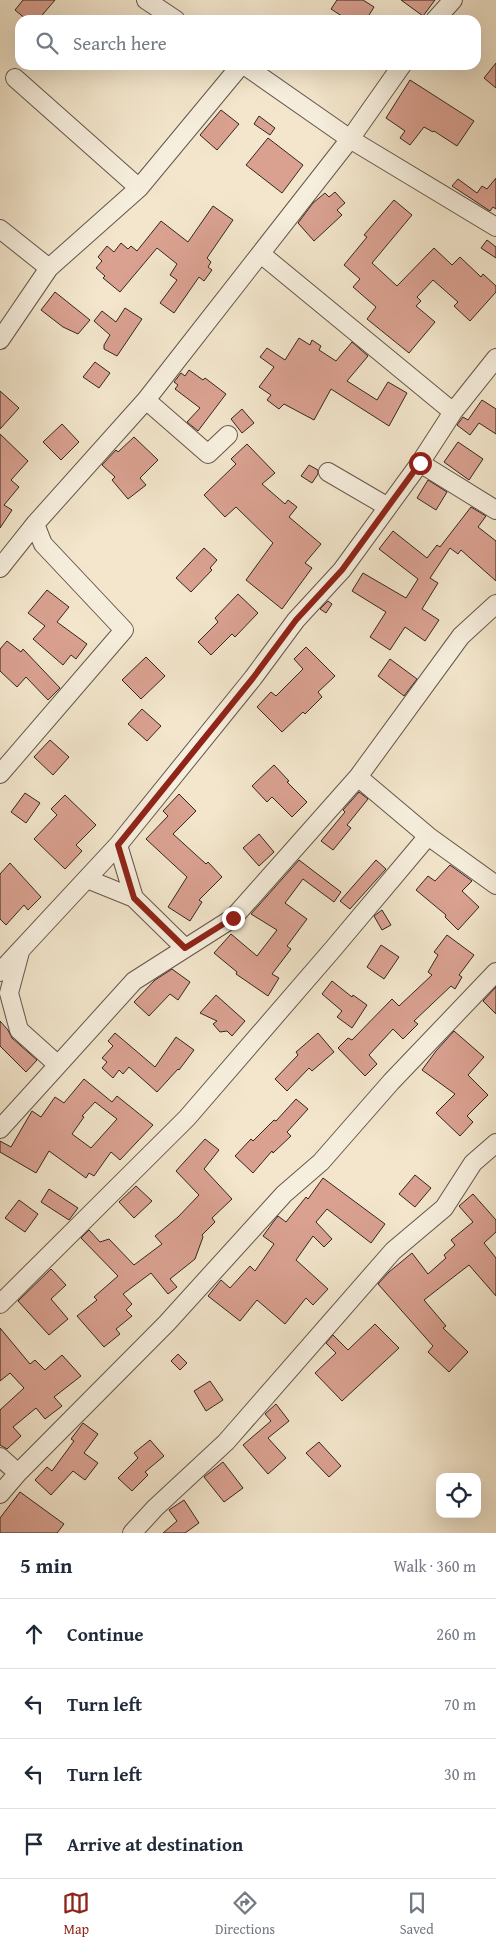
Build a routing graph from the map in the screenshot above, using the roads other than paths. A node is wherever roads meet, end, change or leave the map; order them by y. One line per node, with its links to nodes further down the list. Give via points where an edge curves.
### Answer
1 (146, 0): 3 (street)
2 (453, 0): 4 (street)
3 (168, 15)
4 (440, 15)
5 (239, 70): 10 (street)
6 (250, 70): 9 (street)
7 (398, 70): 9 (street)
8 (15, 78): 10 (street)
9 (350, 139): 11 (street); 13 (street)
10 (139, 188): 14 (street)
11 (496, 227)
12 (0, 229): 14 (street)
13 (261, 254): 17 (street); 18 (street)
14 (49, 268): 15 (street)
15 (0, 340)
16 (496, 358): 18 (street)
17 (146, 400): 19 (street, via 208,454); 24 (street)
18 (453, 412): 20 (street)
19 (228, 435)
20 (420, 463): 22 (street); 23 (street)
21 (328, 472): 22 (street)
22 (388, 507): 30 (street, via 342,570 296,620)
23 (496, 510)
24 (35, 524): 25 (street); 27 (street, via 43,544 124,630)
25 (0, 568)
26 (496, 604): 28 (street, via 461,636)
27 (0, 774)
28 (358, 777): 29 (street); 34 (street, via 233,918)
29 (428, 836): 32 (street); 41 (street, via 187,1118)
30 (118, 845): 31 (street); 33 (street)
31 (87, 879): 33 (street); 35 (street)
32 (496, 885)
33 (134, 898): 34 (street)
34 (185, 948): 38 (street, via 134,981)
35 (21, 950): 36 (street); 38 (street, via 9,993 19,1030)
36 (0, 972)
37 (496, 972): 43 (street, via 391,1082 321,1162 284,1194 167,1324)
38 (58, 1065): 39 (street)
39 (0, 1130)
40 (496, 1143): 45 (street, via 473,1163 444,1208 393,1251 226,1442)
41 (0, 1304)
42 (0, 1457): 43 (street)
43 (18, 1473): 44 (street)
44 (0, 1494)
45 (132, 1533)

